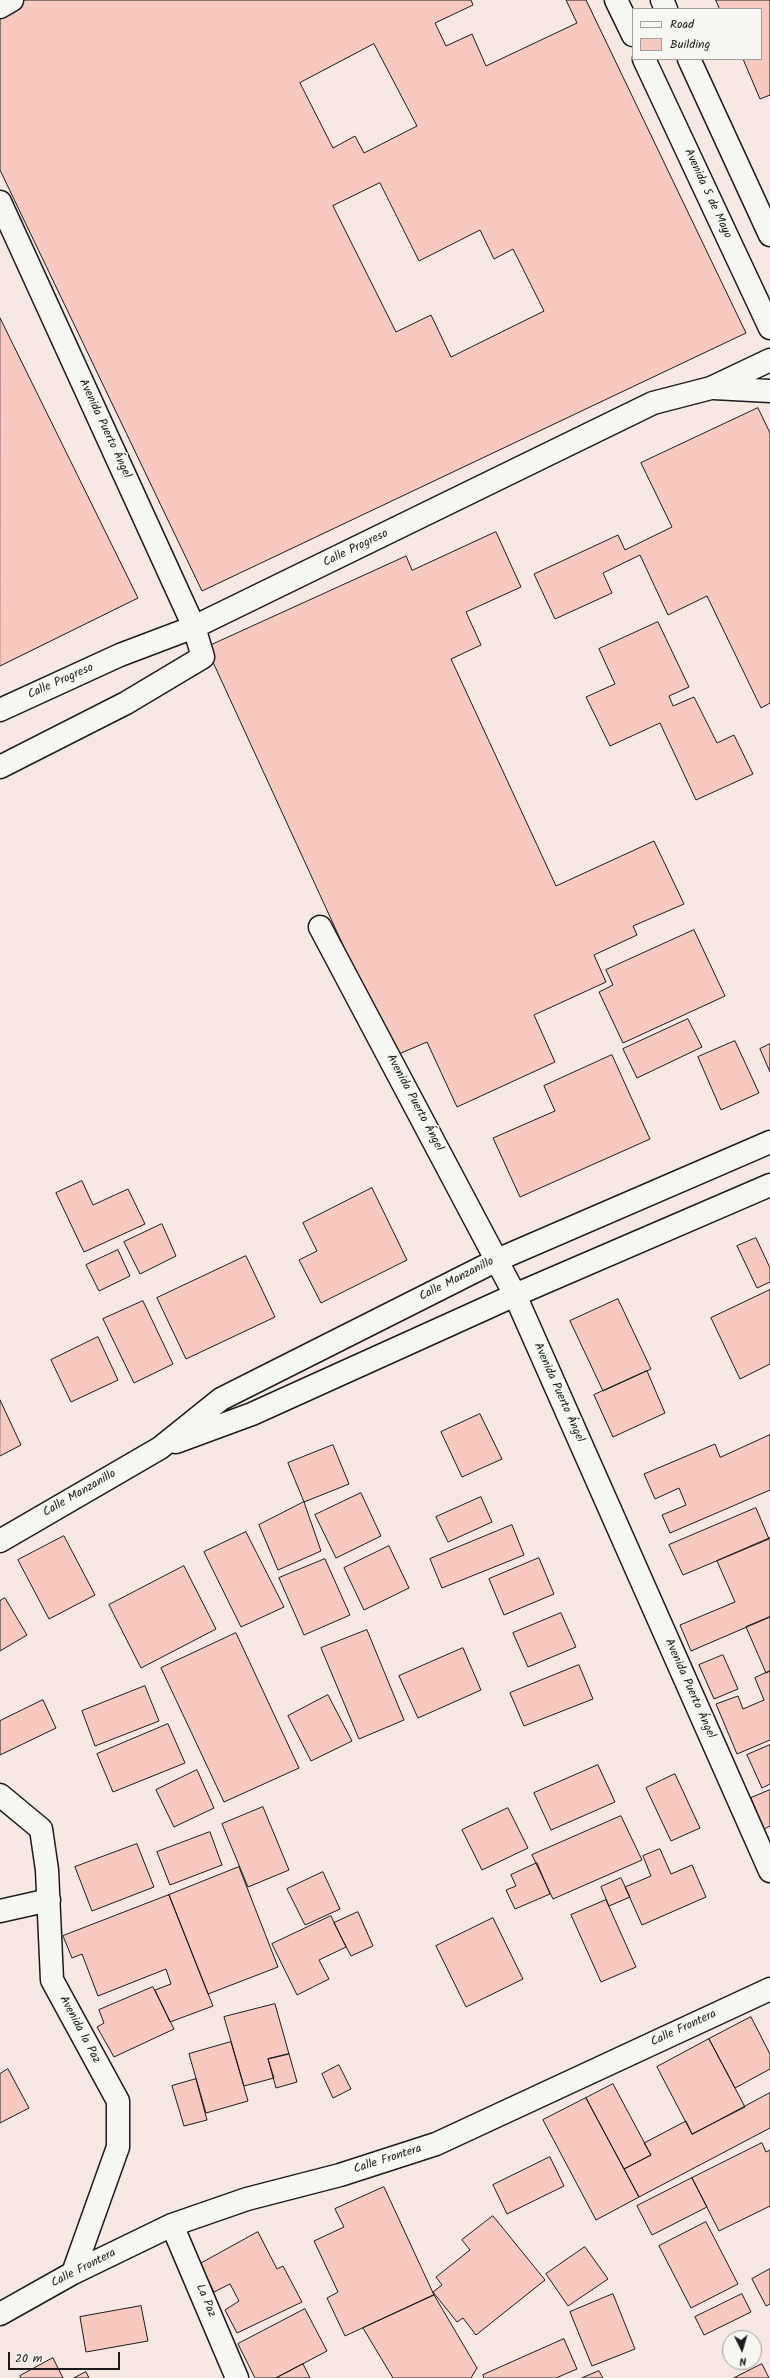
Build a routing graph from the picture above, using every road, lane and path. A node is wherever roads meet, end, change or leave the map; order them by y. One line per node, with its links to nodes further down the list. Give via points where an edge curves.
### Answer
1 (12, 0): 3 (street)
2 (616, 0): 4 (street)
3 (0, 7)
4 (632, 33)
5 (644, 60): 9 (street, Avenida 5 de Mayo)
6 (689, 60): 8 (street)
7 (0, 202): 13 (street, Avenida Puerto Ángel)
8 (770, 235)
9 (770, 328)
10 (770, 360): 11 (street, Calle Progreso)
11 (711, 388): 12 (street, Calle Progreso); 13 (street, Calle Progreso, via 653,403)
12 (770, 391)
13 (194, 627): 14 (street, Calle Progreso, via 120,655); 15 (street, Avenida Puerto Ángel, via 203,657 126,703)
14 (0, 710)
15 (0, 767)
16 (320, 927): 19 (street, Avenida Puerto Ángel)
17 (770, 1142): 19 (street, Calle Manzanillo)
18 (770, 1185): 20 (street, Calle Manzanillo)
19 (497, 1260): 20 (street, Avenida Puerto Ángel); 21 (street, Calle Manzanillo, via 221,1399)
20 (515, 1295): 21 (street, Calle Manzanillo, via 252,1414); 24 (street, Avenida Puerto Ángel)
21 (160, 1448): 22 (street, Calle Manzanillo)
22 (0, 1542)
23 (0, 1795): 25 (street, Avenida la Paz, via 41,1829)
24 (770, 1871)
25 (49, 1900): 26 (street); 29 (street, Avenida la Paz, via 52,1980 118,2101 118,2146)
26 (0, 1911)
27 (770, 1989): 28 (street, Calle Frontera, via 436,2144 340,2175 247,2199)
28 (172, 2225): 29 (street, Calle Frontera); 31 (street, La Paz)
29 (73, 2273): 30 (street, Calle Frontera)
30 (0, 2314)
31 (237, 2378)

